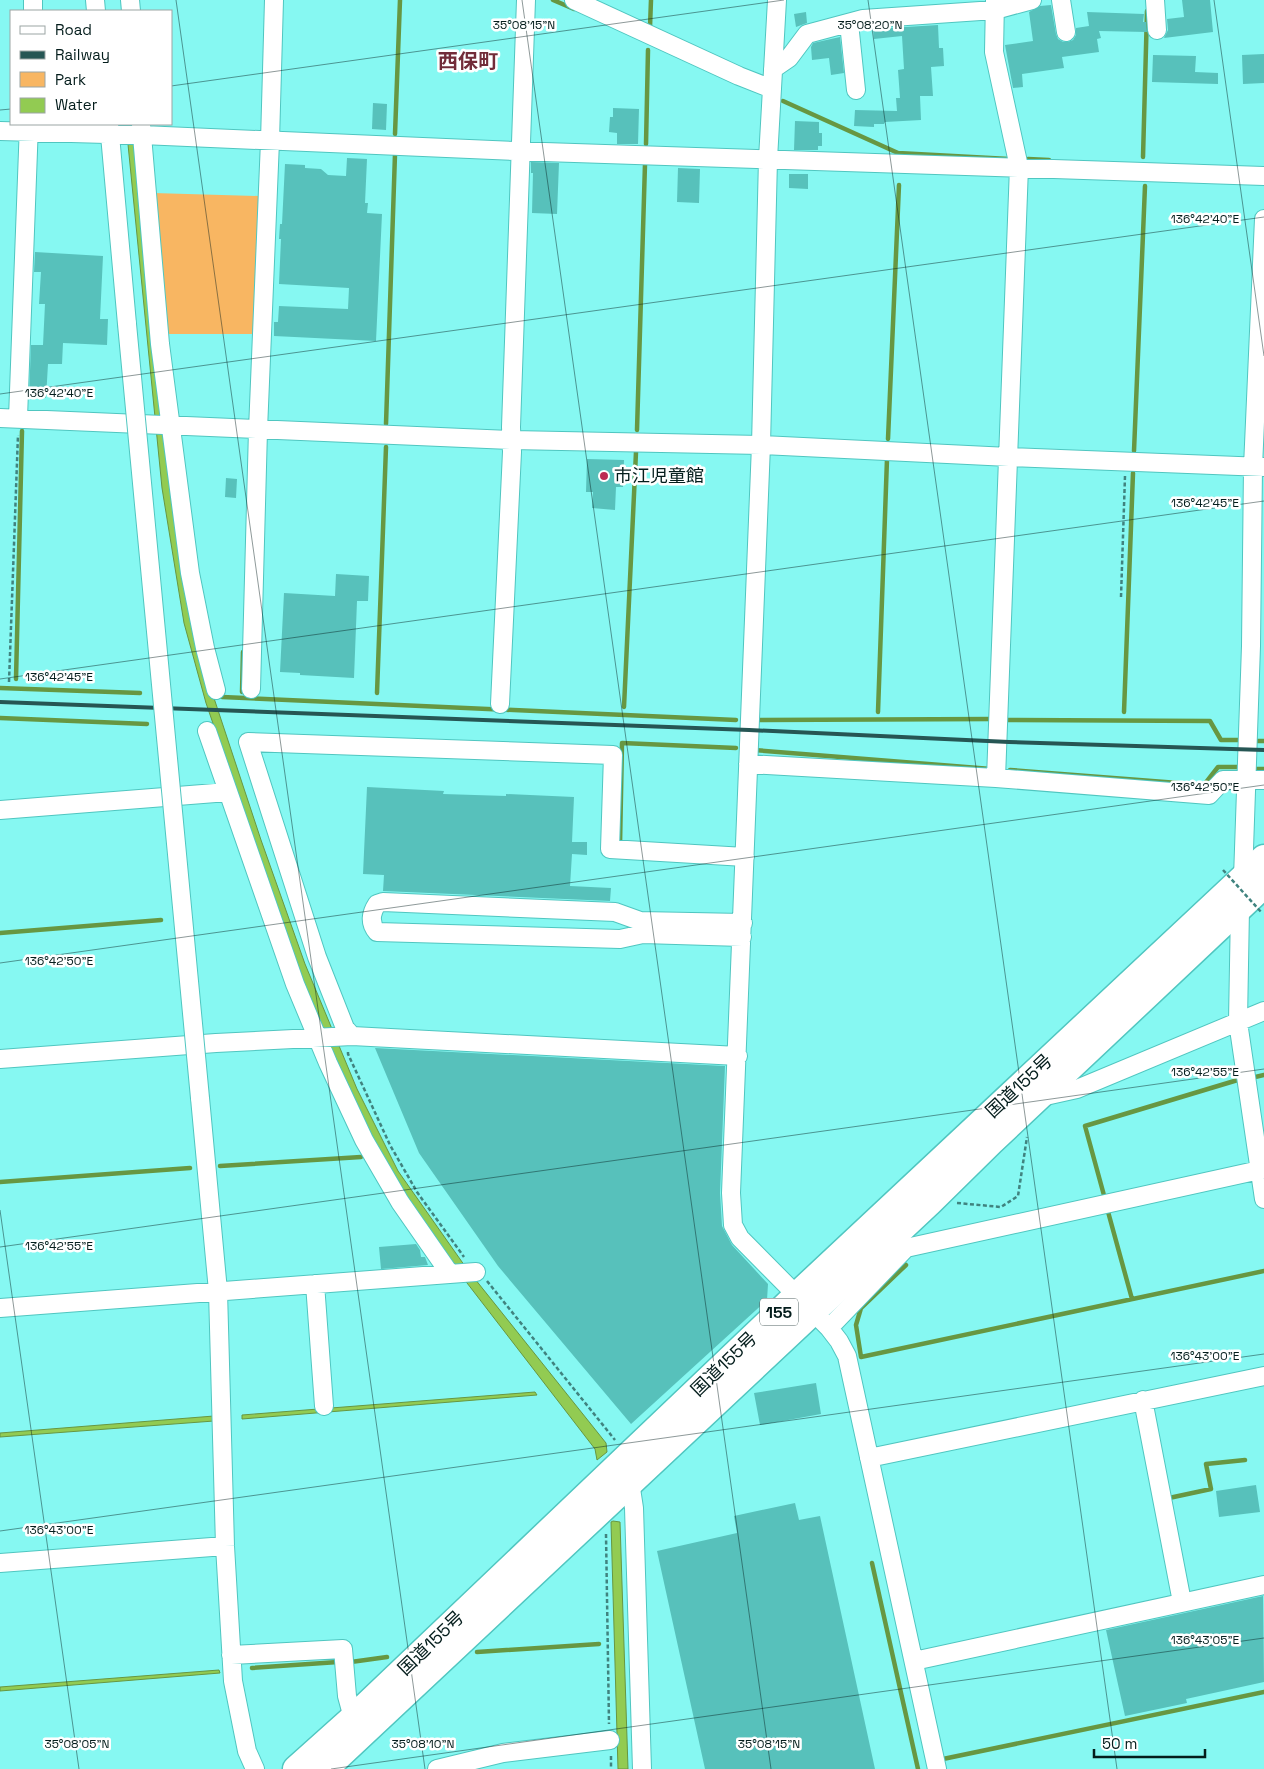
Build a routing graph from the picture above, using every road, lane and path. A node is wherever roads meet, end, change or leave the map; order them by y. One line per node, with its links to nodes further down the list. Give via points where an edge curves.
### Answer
1 (274, 0): 19 (street)
2 (526, 0): 20 (street)
3 (574, 0): 14 (street)
4 (777, 0): 13 (street)
5 (1032, 0): 8 (street)
6 (1061, 0): 12 (street)
7 (1155, 0): 11 (street)
8 (995, 5): 9 (street); 22 (street, via 994,52)
9 (957, 6): 10 (street)
10 (849, 22): 13 (street, via 807,34 789,58); 15 (street)
11 (1157, 30)
12 (1066, 32)
13 (774, 69): 14 (street)
14 (772, 89): 21 (street)
15 (856, 90)
16 (28, 128): 17 (street); 18 (street); 26 (street)
17 (0, 131)
18 (127, 131): 19 (street); 27 (street, via 160,344); 63 (street, bridge, via 127,324)
19 (270, 141): 20 (street); 28 (street)
20 (522, 151): 21 (street); 29 (street)
21 (768, 159): 22 (street); 30 (street)
22 (1019, 168): 23 (street); 31 (street)
23 (1264, 176)
24 (1264, 219): 33 (street)
25 (0, 418): 26 (street)
26 (18, 418): 27 (street); 35 (path)
27 (165, 425): 28 (street); 37 (street, via 190,573)
28 (258, 430): 29 (street); 36 (street)
29 (512, 440): 30 (street); 38 (street)
30 (761, 445): 31 (street); 40 (street)
31 (1009, 457): 32 (street); 41 (street)
32 (1125, 462): 33 (street); 34 (path)
33 (1259, 467): 42 (street, via 1251,646)
34 (1121, 597)
35 (9, 682)
36 (251, 689)
37 (216, 690)
38 (500, 704)
39 (207, 731): 43 (street)
40 (748, 764): 41 (street); 45 (street)
41 (996, 778): 42 (street, via 1209,795 1223,780)
42 (1256, 780): 47 (street)
43 (228, 792): 44 (street); 53 (street, via 295,984)
44 (0, 810)
45 (745, 856): 49 (street); 52 (street, via 610,848 613,755 248,742 317,957 345,1028)
46 (1264, 858): 47 (highway, 国道155号 / 155)
47 (1243, 878): 48 (highway, 国道155号 / 155); 48 (path, bridge); 65 (highway, 国道155号 / 155)
48 (1251, 910): 51 (street); 56 (highway, 国道155号 / 155)
49 (742, 930): 49 (street, via 643,934 620,939 377,932 372,927 372,912 377,904 383,902 615,912 640,921); 54 (street)
50 (1264, 1011): 51 (street)
51 (1238, 1022): 56 (street, via 1076,1089); 58 (street)
52 (352, 1036): 53 (street); 54 (street); 61 (path, via 348,1054 390,1145)
53 (318, 1037): 55 (street); 61 (street, via 364,1140 400,1202)
54 (738, 1056): 65 (street, via 731,1193 733,1225 740,1238)
55 (0, 1059)
56 (1040, 1097): 57 (highway, 国道155号 / 155)
57 (1019, 1116): 60 (highway, 国道155号 / 155); 60 (path, via 1029,1124 1018,1196 1000,1207)
58 (1262, 1170): 59 (street); 65 (street, via 906,1248)
59 (1264, 1199)
60 (930, 1202): 65 (highway, 国道155号 / 155)
61 (463, 1273): 62 (street); 70 (path, via 481,1272 615,1439)
62 (315, 1284): 63 (street); 68 (street)
63 (218, 1292): 64 (street); 72 (street)
64 (0, 1308)
65 (813, 1311): 69 (street, via 839,1341 847,1356); 70 (highway, 国道155号 / 155)
66 (1264, 1376): 67 (street)
67 (1143, 1400): 69 (street); 75 (street)
68 (324, 1406)
69 (869, 1458): 77 (street)
70 (626, 1471): 71 (highway, 国道155号 / 155); 78 (highway, 国道155号 / 155); 85 (street, via 634,1508)
71 (603, 1508): 79 (path); 80 (highway, 国道155号 / 155)
72 (225, 1546): 73 (street); 76 (street)
73 (0, 1563)
74 (1264, 1585): 75 (street)
75 (1182, 1602): 77 (street)
76 (231, 1655): 78 (street, via 343,1648 347,1696); 81 (street, via 247,1751)
77 (914, 1661): 86 (street)
78 (353, 1718): 82 (highway, 国道155号 / 155)
79 (610, 1740): 83 (street, via 503,1753); 84 (path)
80 (330, 1767)
81 (255, 1769)
82 (296, 1769)
83 (436, 1769)
84 (611, 1769)
85 (642, 1769)
86 (937, 1769)

